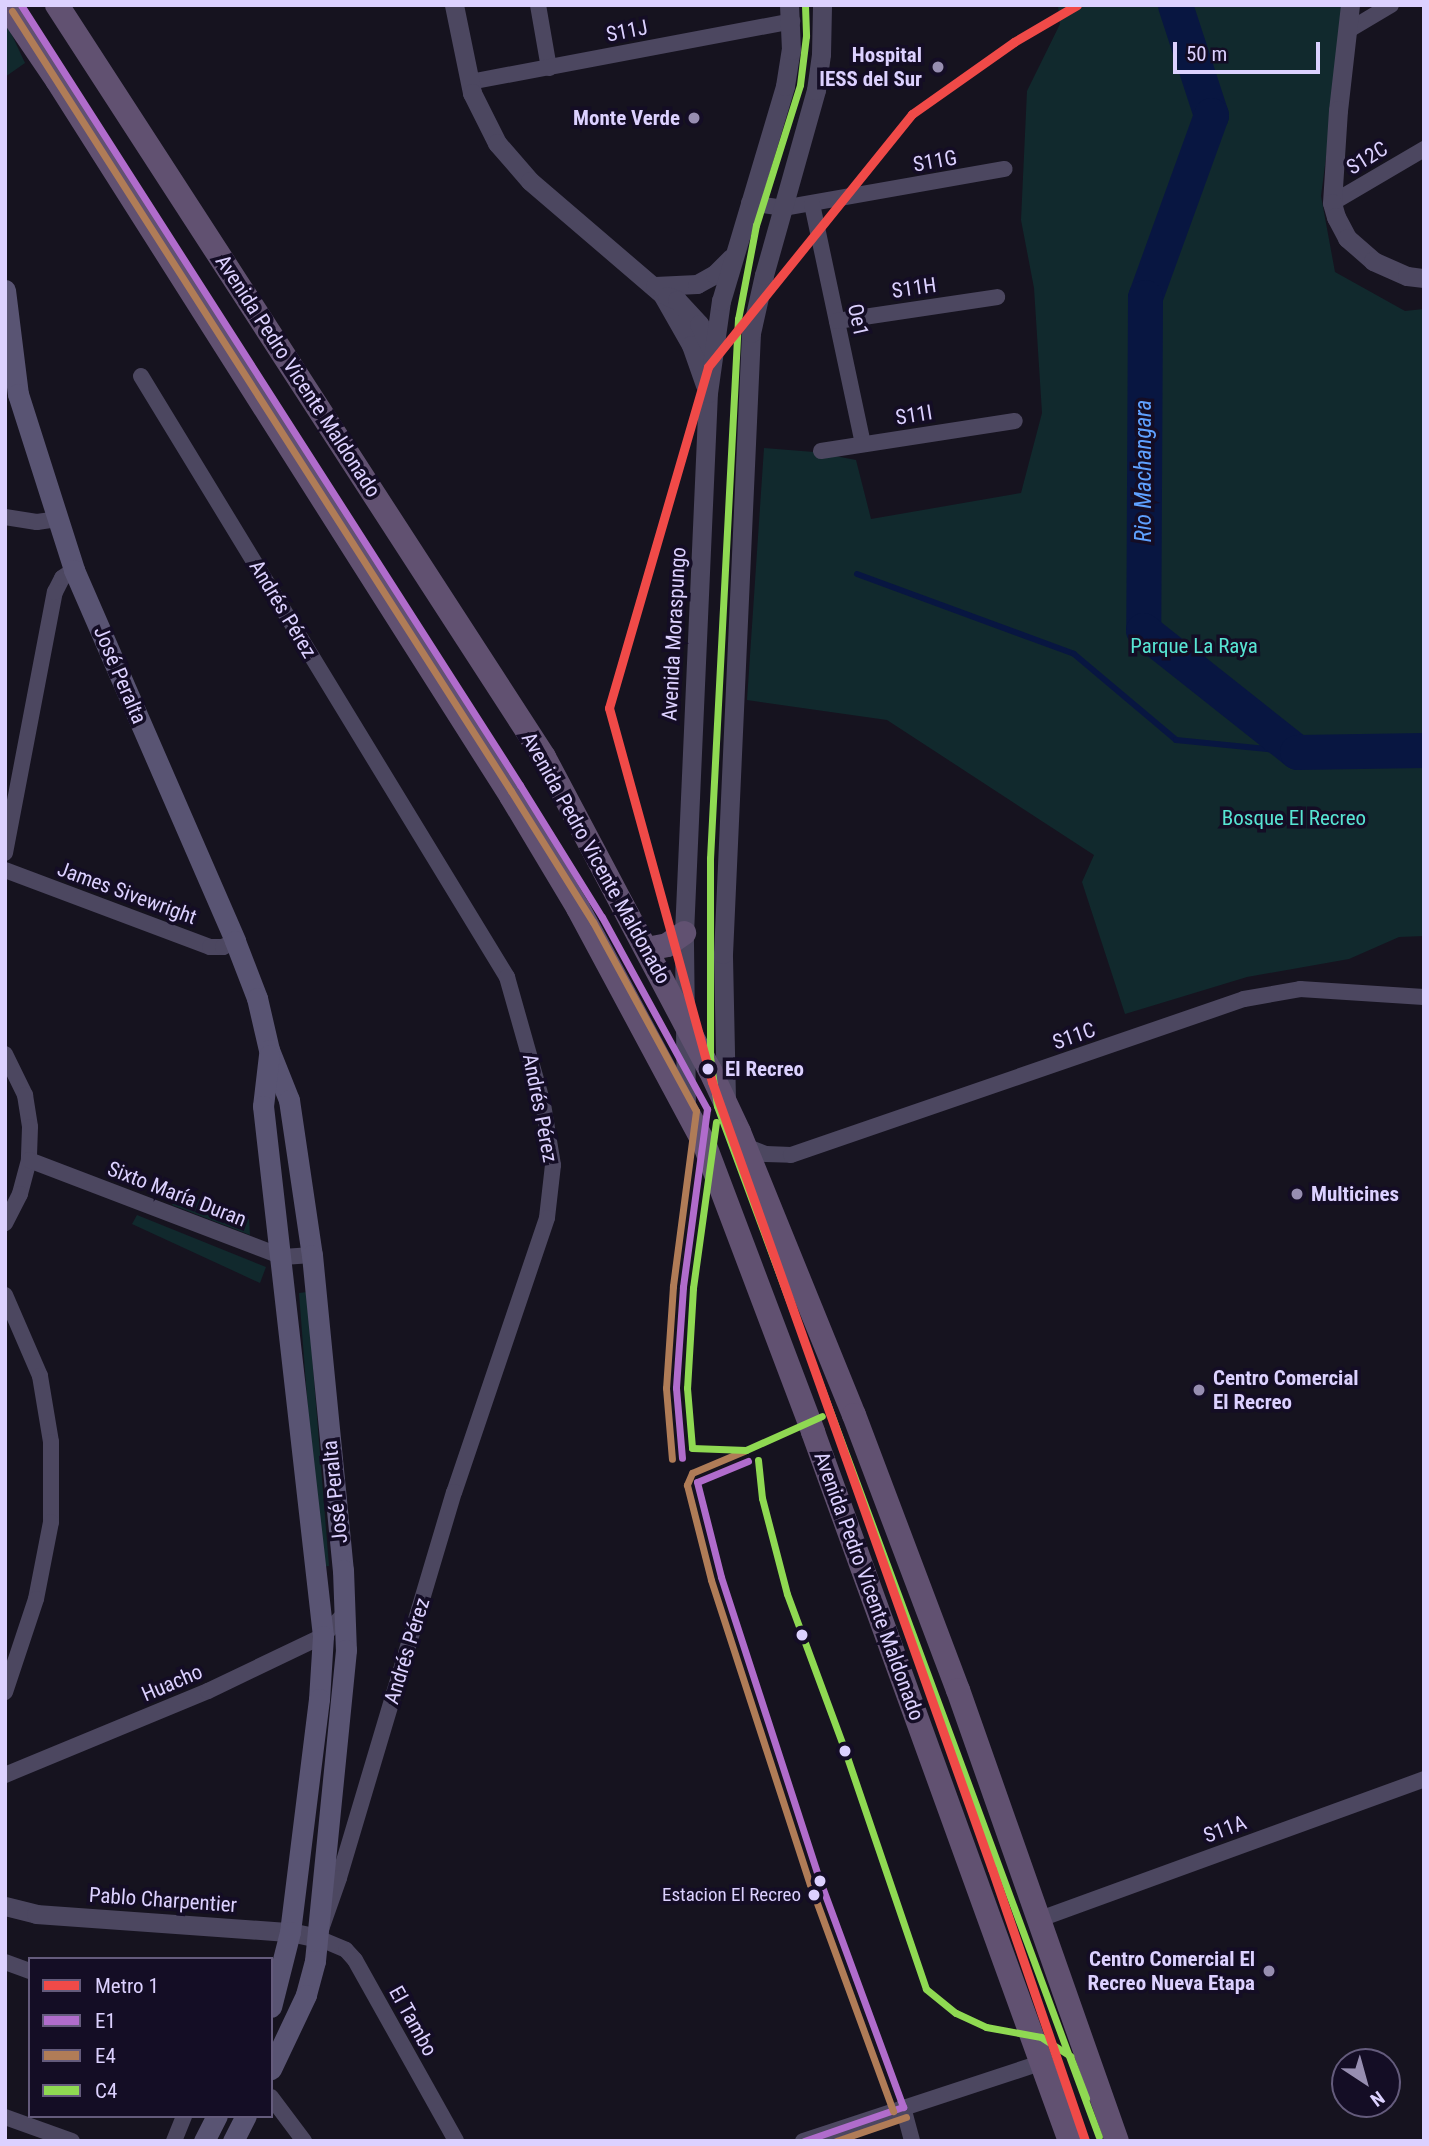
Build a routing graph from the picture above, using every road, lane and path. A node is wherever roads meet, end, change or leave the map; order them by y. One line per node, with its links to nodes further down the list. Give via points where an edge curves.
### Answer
1 (6, 5): 43 (main road, Avenida Pedro Vicente Maldonado, via 512,796)
2 (57, 5): 37 (main road, Avenida Pedro Vicente Maldonado, via 544,757)
3 (454, 5): 11 (street)
4 (538, 5): 10 (street)
5 (822, 5): 17 (street, via 816,90)
6 (1350, 5): 9 (street)
7 (1391, 5): 9 (street)
8 (791, 13): 10 (street, S11J); 14 (street, Avenida Moraspungo, via 785,86)
9 (1349, 30): 15 (street)
10 (549, 68): 11 (street, S11J)
11 (470, 82): 21 (street, via 486,125 511,162)
12 (1424, 149): 15 (street, S12C)
13 (1005, 169): 16 (street, S11G)
14 (749, 203): 17 (street, S11G); 18 (street, Avenida Moraspungo)
15 (1332, 203): 19 (street, via 1347,237 1373,261)
16 (812, 204): 17 (street, S11G); 23 (street, Oe1)
17 (783, 208): 42 (street, via 751,333 723,954)
18 (732, 258): 21 (street, via 697,284); 24 (street, Avenida Moraspungo)
19 (1424, 278)
20 (5, 290): 31 (main road, José Peralta, via 18,394)
21 (659, 290): 24 (street, via 688,310); 26 (street, via 691,345)
22 (997, 297): 23 (street, S11H)
23 (837, 321): 28 (street, Oe1)
24 (712, 351): 26 (street, Avenida Moraspungo)
25 (141, 376): 58 (street, Andrés Pérez, via 508,978 543,1104 553,1165 547,1218 454,1492)
26 (708, 393): 35 (street, Avenida Moraspungo)
27 (1015, 421): 28 (street, S11I)
28 (863, 444): 29 (street, S11I)
29 (821, 451)
30 (5, 517): 31 (street, via 37,523)
31 (59, 519): 32 (main road, José Peralta)
32 (74, 570): 33 (street, via 62,578 55,592); 36 (main road, José Peralta)
33 (5, 853)
34 (5, 870): 36 (street, James Sivewright, via 210,947)
35 (684, 933): 37 (main road, via 667,945); 39 (street, Avenida Moraspungo)
36 (235, 941): 40 (main road, José Peralta, via 257,998)
37 (646, 949): 39 (main road, Avenida Pedro Vicente Maldonado)
38 (1424, 997): 44 (street, S11C, via 1300,989 1244,999 791,1155)
39 (683, 1018): 42 (main road, Avenida Pedro Vicente Maldonado); 43 (street, Avenida Moraspungo)
40 (269, 1049): 47 (main road, José Peralta, via 289,1100); 48 (main road, José Peralta, via 263,1106)
41 (5, 1054): 45 (street, via 24,1095 30,1127)
42 (726, 1105): 44 (main road, Avenida Pedro Vicente Maldonado)
43 (686, 1108): 62 (main road, Avenida Pedro Vicente Maldonado, via 726,1198)
44 (745, 1146): 56 (main road, Avenida Pedro Vicente Maldonado, via 854,1415)
45 (29, 1160): 46 (street, via 20,1194); 48 (street, Sixto María Duran)
46 (5, 1223)
47 (312, 1255): 48 (street, Sixto María Duran); 50 (main road, José Peralta)
48 (283, 1257): 51 (main road, José Peralta)
49 (5, 1295): 52 (street, via 40,1376 51,1442 51,1522 36,1599)
50 (345, 1613): 51 (street, Huacho); 58 (main road, José Peralta, via 344,1682)
51 (323, 1636): 53 (street, Huacho, via 208,1691); 57 (main road, José Peralta)
52 (5, 1692)
53 (5, 1775)
54 (1424, 1779): 56 (street, S11A)
55 (5, 1906): 57 (street, Pablo Charpentier, via 36,1914)
56 (1040, 1919): 79 (main road, Avenida Pedro Vicente Maldonado)
57 (290, 1932): 58 (street, Pablo Charpentier); 61 (main road)
58 (317, 1938): 63 (main road, Andrés Pérez, via 306,1995); 75 (street, El Tambo, via 346,1950 355,1960)
59 (5, 1962): 60 (street)
60 (28, 1971)
61 (273, 1999)
62 (1043, 2062): 65 (street); 78 (main road, Avenida Pedro Vicente Maldonado)
63 (273, 2065)
64 (273, 2100): 74 (street)
65 (903, 2107): 76 (street); 77 (street)
66 (5, 2117): 70 (street)
67 (183, 2118): 71 (street)
68 (216, 2118): 72 (main road)
69 (245, 2118): 73 (main road)
70 (72, 2141)
71 (174, 2141)
72 (204, 2141)
73 (233, 2141)
74 (304, 2141)
75 (456, 2141)
76 (803, 2141)
77 (912, 2141)
78 (1070, 2141)
79 (1118, 2141)

